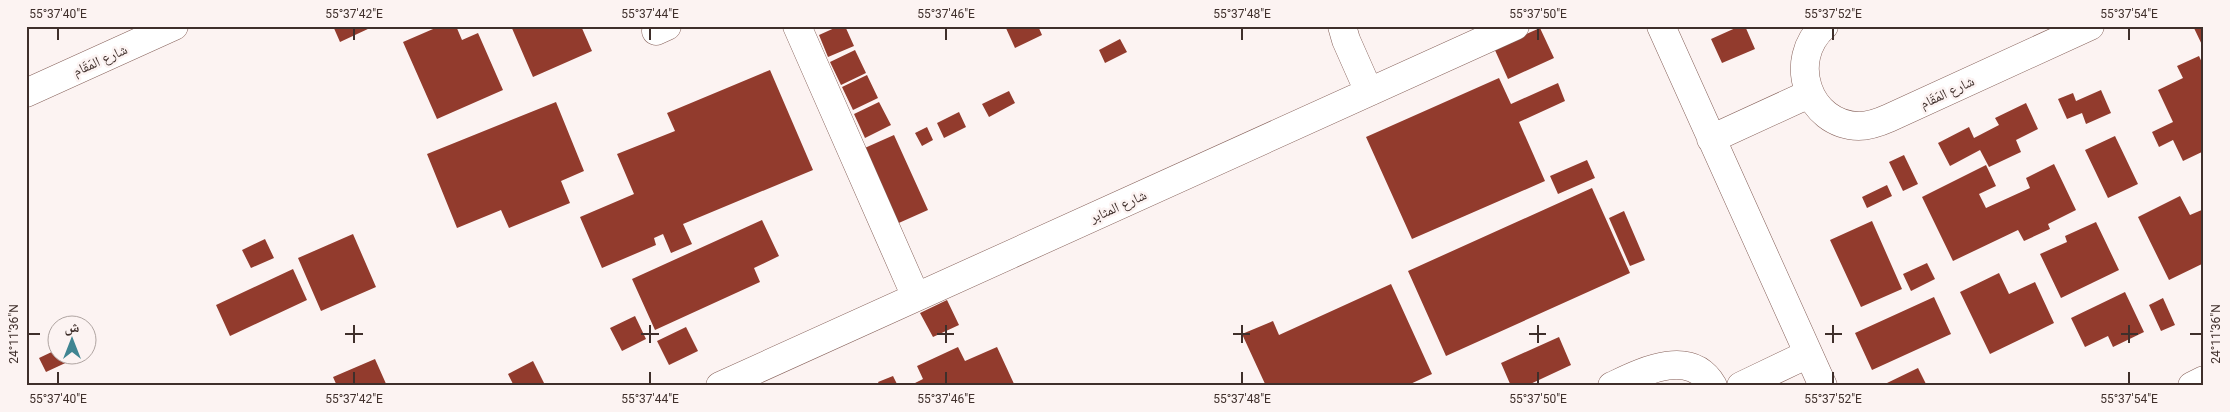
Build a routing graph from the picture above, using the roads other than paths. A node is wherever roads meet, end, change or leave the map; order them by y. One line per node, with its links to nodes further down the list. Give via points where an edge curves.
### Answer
1 (174, 26): 9 (street, شارع المَقَام)
2 (797, 26): 12 (street)
3 (1342, 26): 8 (street)
4 (1515, 26): 8 (street, شارع المثابر)
5 (1661, 26): 11 (street)
6 (1824, 26): 10 (street, شارع المَقَام, via 1811,42 1805,59 1804,77)
7 (2090, 26): 10 (street, شارع المَقَام, via 1875,124 1844,124 1818,107)
8 (1370, 92): 12 (street, شارع المثابر)
9 (26, 93)
10 (1809, 94): 11 (street)
11 (1711, 139): 13 (street)
12 (916, 297): 15 (street, شارع المثابر)
13 (1808, 354): 18 (street); 19 (street)
14 (2204, 380): 20 (street)
15 (720, 386)
16 (1612, 386): 17 (street, via 1668,365 1684,366 1699,372)
17 (1713, 386)
18 (1741, 386)
19 (1823, 386)
20 (2192, 386)

